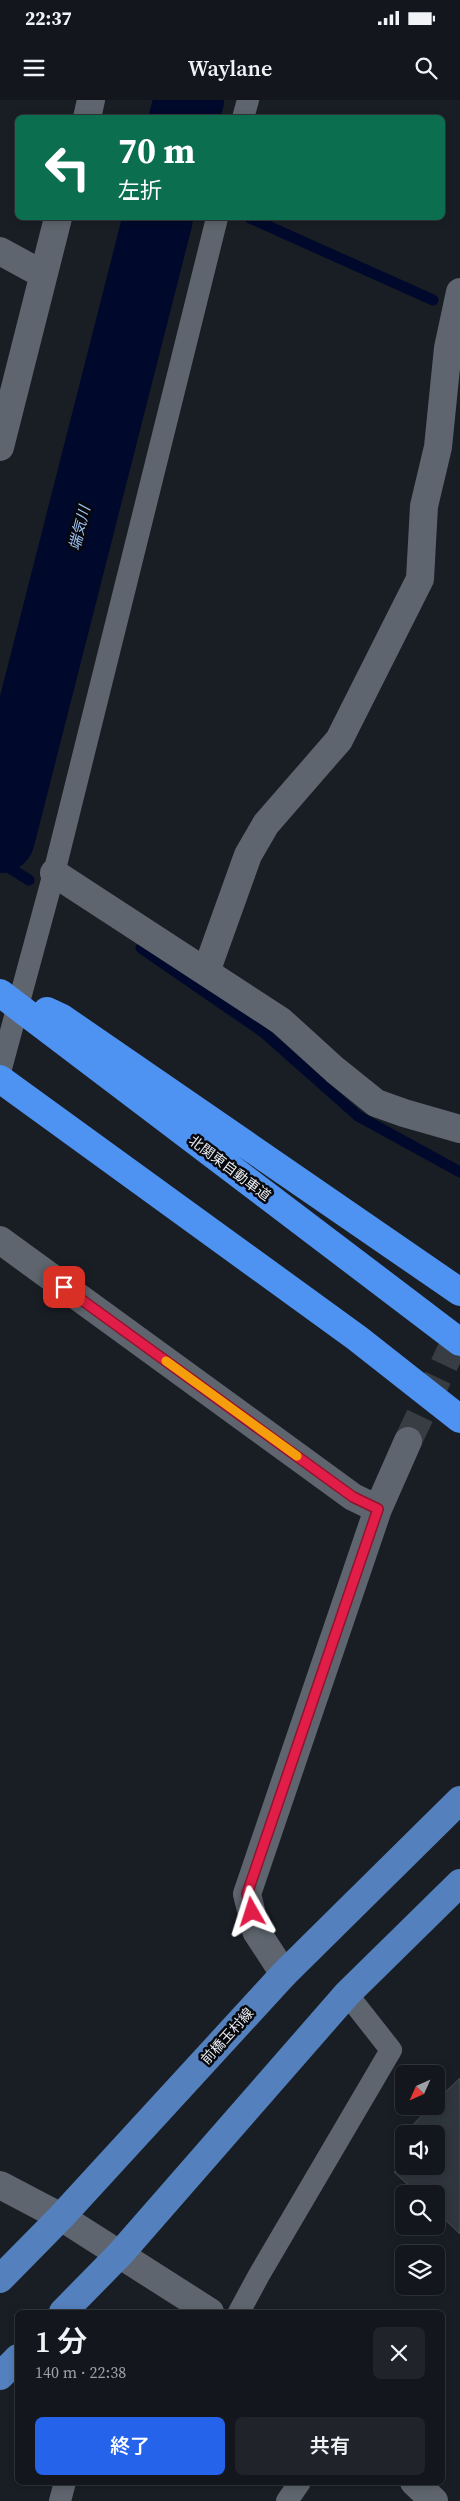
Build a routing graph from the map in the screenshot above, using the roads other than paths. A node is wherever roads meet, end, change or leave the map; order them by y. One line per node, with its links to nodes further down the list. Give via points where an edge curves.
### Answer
1 (92, 100): 3 (street)
2 (248, 100): 4 (lane)
3 (87, 115)
4 (244, 115)
5 (57, 220): 8 (street)
6 (217, 220): 12 (lane)
7 (0, 252): 8 (street)
8 (42, 274): 11 (street)
9 (460, 292): 10 (street)
10 (457, 319): 13 (street, via 448,348 438,447 424,506 420,579 339,740 266,824 248,855)
11 (0, 448)
12 (54, 872): 13 (street); 16 (lane)
13 (206, 972): 18 (street, via 281,1021 376,1102 404,1114)
14 (0, 991): 15 (highway)
15 (61, 1028): 20 (highway); 21 (highway, 北関東自動車道)
16 (0, 1072)
17 (0, 1080): 22 (highway, via 357,1338)
18 (460, 1129)
19 (0, 1240): 24 (street, via 353,1497)
20 (460, 1292)
21 (460, 1342)
22 (460, 1419)
23 (408, 1441): 24 (street)
24 (378, 1509): 27 (street, via 247,1894 256,1931)
25 (460, 1800): 27 (main road, 前橋玉村線)
26 (460, 1883): 28 (main road)
27 (284, 1974): 30 (main road, 前橋玉村線)
28 (347, 1994): 31 (main road); 35 (lane, via 391,2050)
29 (0, 2185): 30 (street)
30 (61, 2217): 31 (street); 32 (main road, 前橋玉村線)
31 (120, 2254): 33 (main road); 34 (street)
32 (0, 2279)
33 (64, 2310)
34 (207, 2310)
35 (240, 2310)
36 (15, 2361): 37 (main road)
37 (0, 2376)
38 (65, 2485): 41 (lane)
39 (298, 2485): 42 (lane)
40 (417, 2485): 43 (street)
41 (60, 2501)
42 (287, 2501)
43 (434, 2501)

